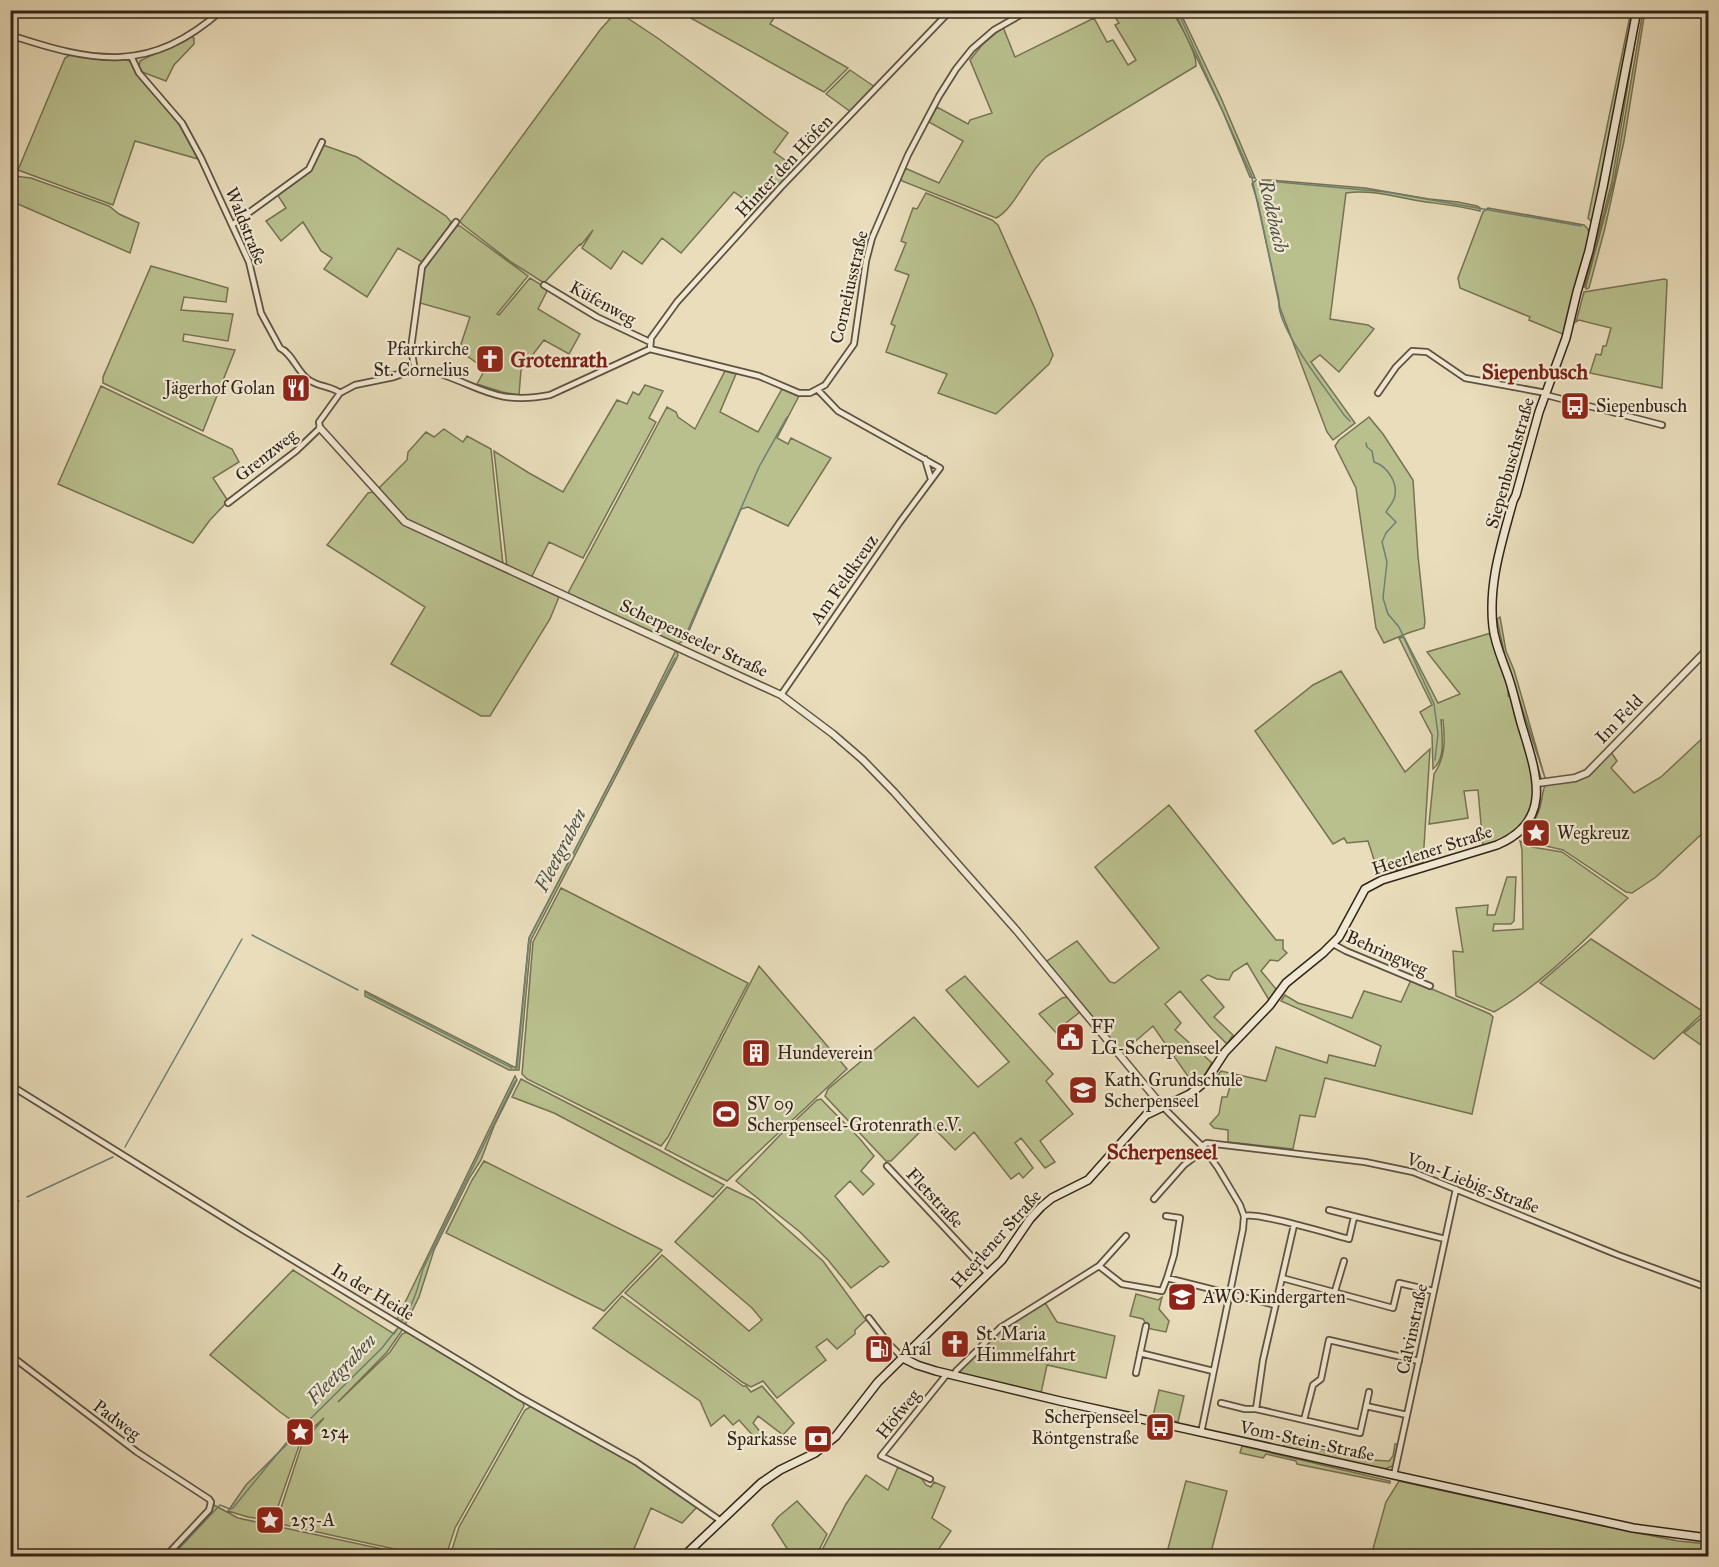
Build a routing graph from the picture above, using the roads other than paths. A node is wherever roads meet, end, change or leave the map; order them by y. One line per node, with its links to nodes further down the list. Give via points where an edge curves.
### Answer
1 (222, 10): 6 (street, via 178,42)
2 (951, 10): 11 (street, Hinter den Höfen, via 781,187 677,302)
3 (1029, 10): 14 (street, Corneliusstraße, via 987,36 943,88 872,238 854,344)
4 (1636, 10): 17 (main road, Siepenbuschstraße, via 1591,243 1566,338)
5 (10, 35): 6 (street, via 88,57)
6 (131, 56): 9 (street, Waldstraße, via 139,73 187,131)
7 (321, 142): 9 (street, via 309,169)
8 (456, 222): 13 (street, via 422,267 411,348)
9 (232, 225): 15 (street, Waldstraße, via 249,262 261,313 280,348 306,379)
10 (544, 285): 11 (street, Küfenweg, via 597,317)
11 (650, 342): 12 (street)
12 (650, 349): 13 (street, via 555,393 533,398 501,397 438,373); 14 (street, via 759,376 799,393)
13 (415, 371): 15 (street, via 355,385)
14 (818, 390): 20 (street, Am Feldkreuz, via 838,411)
15 (340, 393): 19 (street, via 319,422)
16 (1378, 393): 17 (street, via 1412,351 1427,352 1465,378)
17 (1546, 394): 18 (street); 25 (main road, Siepenbuschstraße, via 1496,566 1492,613 1498,650)
18 (1662, 425)
19 (320, 428): 22 (street, Grenzweg); 24 (street, Scherpenseeler Straße, via 405,522)
20 (924, 459): 21 (street); 21 (street, Am Feldkreuz, via 940,468)
21 (931, 479): 24 (street, Am Feldkreuz)
22 (228, 503)
23 (1708, 649): 25 (street, Im Feld, via 1587,773)
24 (781, 695): 29 (street, Scherpenseeler Straße, via 863,760 1017,931)
25 (1538, 783): 26 (main road, Heerlener Straße, via 1531,816 1514,837 1371,885 1362,893)
26 (1333, 944): 27 (street, Behringweg); 29 (main road, Heerlener Straße, via 1286,983 1225,1052 1206,1081 1190,1094)
27 (1430, 986)
28 (10, 1085): 69 (street, In der Heide, via 518,1396 636,1462)
29 (1162, 1106): 30 (street); 43 (main road, Heerlener Straße, via 1146,1115 1088,1180 1041,1207)
30 (1203, 1147): 32 (street, Von-Liebig-Straße, via 1207,1143 1377,1164); 33 (street); 36 (street)
31 (887, 1166): 43 (street, Fletstraße)
32 (1456, 1189): 40 (street, Calvinstraße); 46 (street, Von-Liebig-Straße)
33 (1154, 1199)
34 (1329, 1210): 37 (street)
35 (1166, 1216): 44 (street, via 1180,1218)
36 (1244, 1216): 38 (street); 49 (street)
37 (1354, 1217): 38 (street, via 1349,1239); 40 (street)
38 (1294, 1225): 45 (street)
39 (1126, 1236): 42 (street)
40 (1445, 1239): 48 (street, Calvinstraße)
41 (1344, 1261): 47 (street)
42 (1099, 1266): 44 (street, via 1118,1283 1134,1288 1162,1291); 59 (street, via 1000,1328)
43 (988, 1274): 55 (main road, Heerlener Straße)
44 (1167, 1278): 49 (street)
45 (1282, 1278): 47 (street); 50 (street)
46 (1708, 1288)
47 (1335, 1291): 48 (street, via 1393,1308 1399,1283)
48 (1433, 1291): 56 (street, Calvinstraße)
49 (1229, 1293): 50 (street); 57 (street)
50 (1275, 1305): 63 (street)
51 (869, 1318): 55 (street)
52 (1146, 1326): 53 (street)
53 (1140, 1353): 57 (street); 58 (street)
54 (10, 1355): 71 (street, Padweg, via 137,1452 211,1502 204,1516)
55 (903, 1358): 59 (main road, Vom-Stein-Straße); 69 (main road, Heerlener Straße, via 871,1390 836,1436 761,1483)
56 (1419, 1361): 64 (street, Calvinstraße); 65 (street, via 1329,1340 1321,1379 1313,1384)
57 (1213, 1371): 66 (street)
58 (1136, 1373)
59 (950, 1375): 66 (main road, Vom-Stein-Straße); 68 (street, Höfweg, via 881,1456)
60 (1369, 1392): 62 (street)
61 (1221, 1404): 63 (street)
62 (1366, 1406): 64 (street); 65 (street, via 1360,1433)
63 (1256, 1408): 65 (street)
64 (1407, 1415): 67 (street, Calvinstraße)
65 (1304, 1420)
66 (1201, 1433): 67 (main road, Vom-Stein-Straße)
67 (1394, 1474): 70 (main road, Vom-Stein-Straße, via 1633,1528)
68 (930, 1479)
69 (721, 1521): 72 (main road, Heerlener Straße)
70 (1708, 1538)
71 (166, 1557)
72 (684, 1557)

